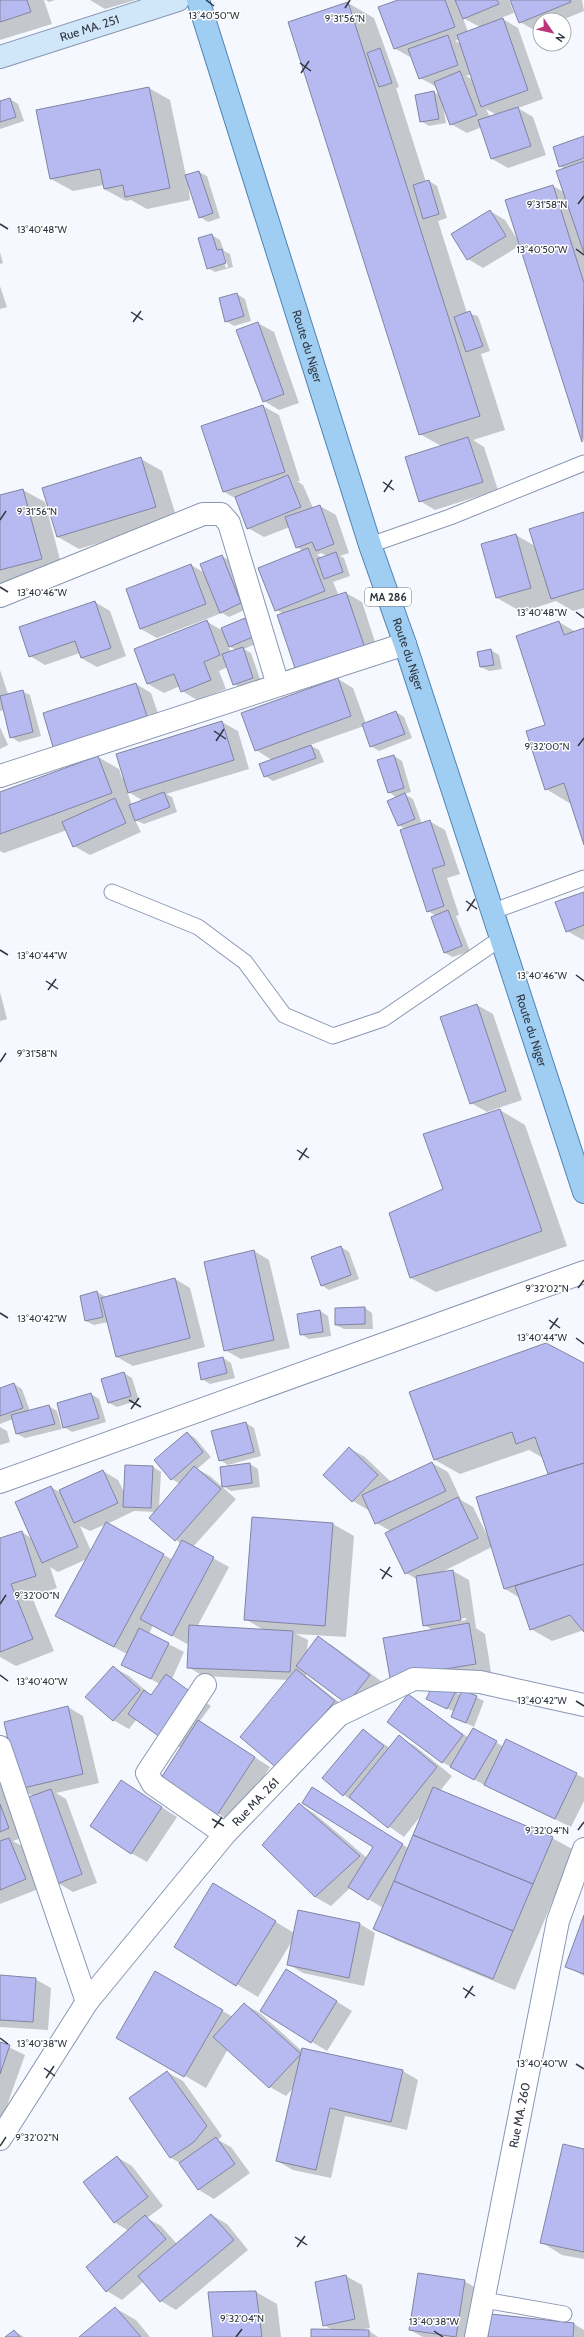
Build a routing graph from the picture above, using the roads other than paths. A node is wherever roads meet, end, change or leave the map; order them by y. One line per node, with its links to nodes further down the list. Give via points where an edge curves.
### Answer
1 (178, 0): 3 (street, Rue MA. 251)
2 (198, 0): 5 (main road, Route du Niger / MA 286)
3 (0, 57)
4 (584, 463): 5 (lane, via 450,517)
5 (370, 545): 7 (main road, Route du Niger / MA 286)
6 (0, 596): 8 (street, via 203,514 221,514 229,523)
7 (405, 644): 8 (street); 12 (main road, Route du Niger / MA 286)
8 (278, 685): 9 (street)
9 (0, 776)
10 (584, 878): 12 (lane)
11 (112, 892): 13 (lane, via 198,927 245,962 284,1015 332,1036 383,1019)
12 (491, 912): 13 (main road, Route du Niger / MA 286)
13 (500, 939): 14 (main road, Route du Niger / MA 286)
14 (584, 1192)
15 (584, 1272): 16 (street)
16 (0, 1482)
17 (205, 1685): 20 (street, via 147,1773 153,1784 168,1796)
18 (584, 1705): 20 (street, Rue MA. 261, via 480,1682 414,1679 339,1715)
19 (0, 1747): 22 (street)
20 (225, 1834): 22 (street, Rue MA. 261)
21 (584, 1849): 24 (street, Rue MA. 260, via 558,1921)
22 (87, 2002): 23 (street, Rue MA. 261)
23 (0, 2139)
24 (484, 2300): 25 (lane); 26 (street, Rue MA. 260)
25 (564, 2314)
26 (476, 2337)

